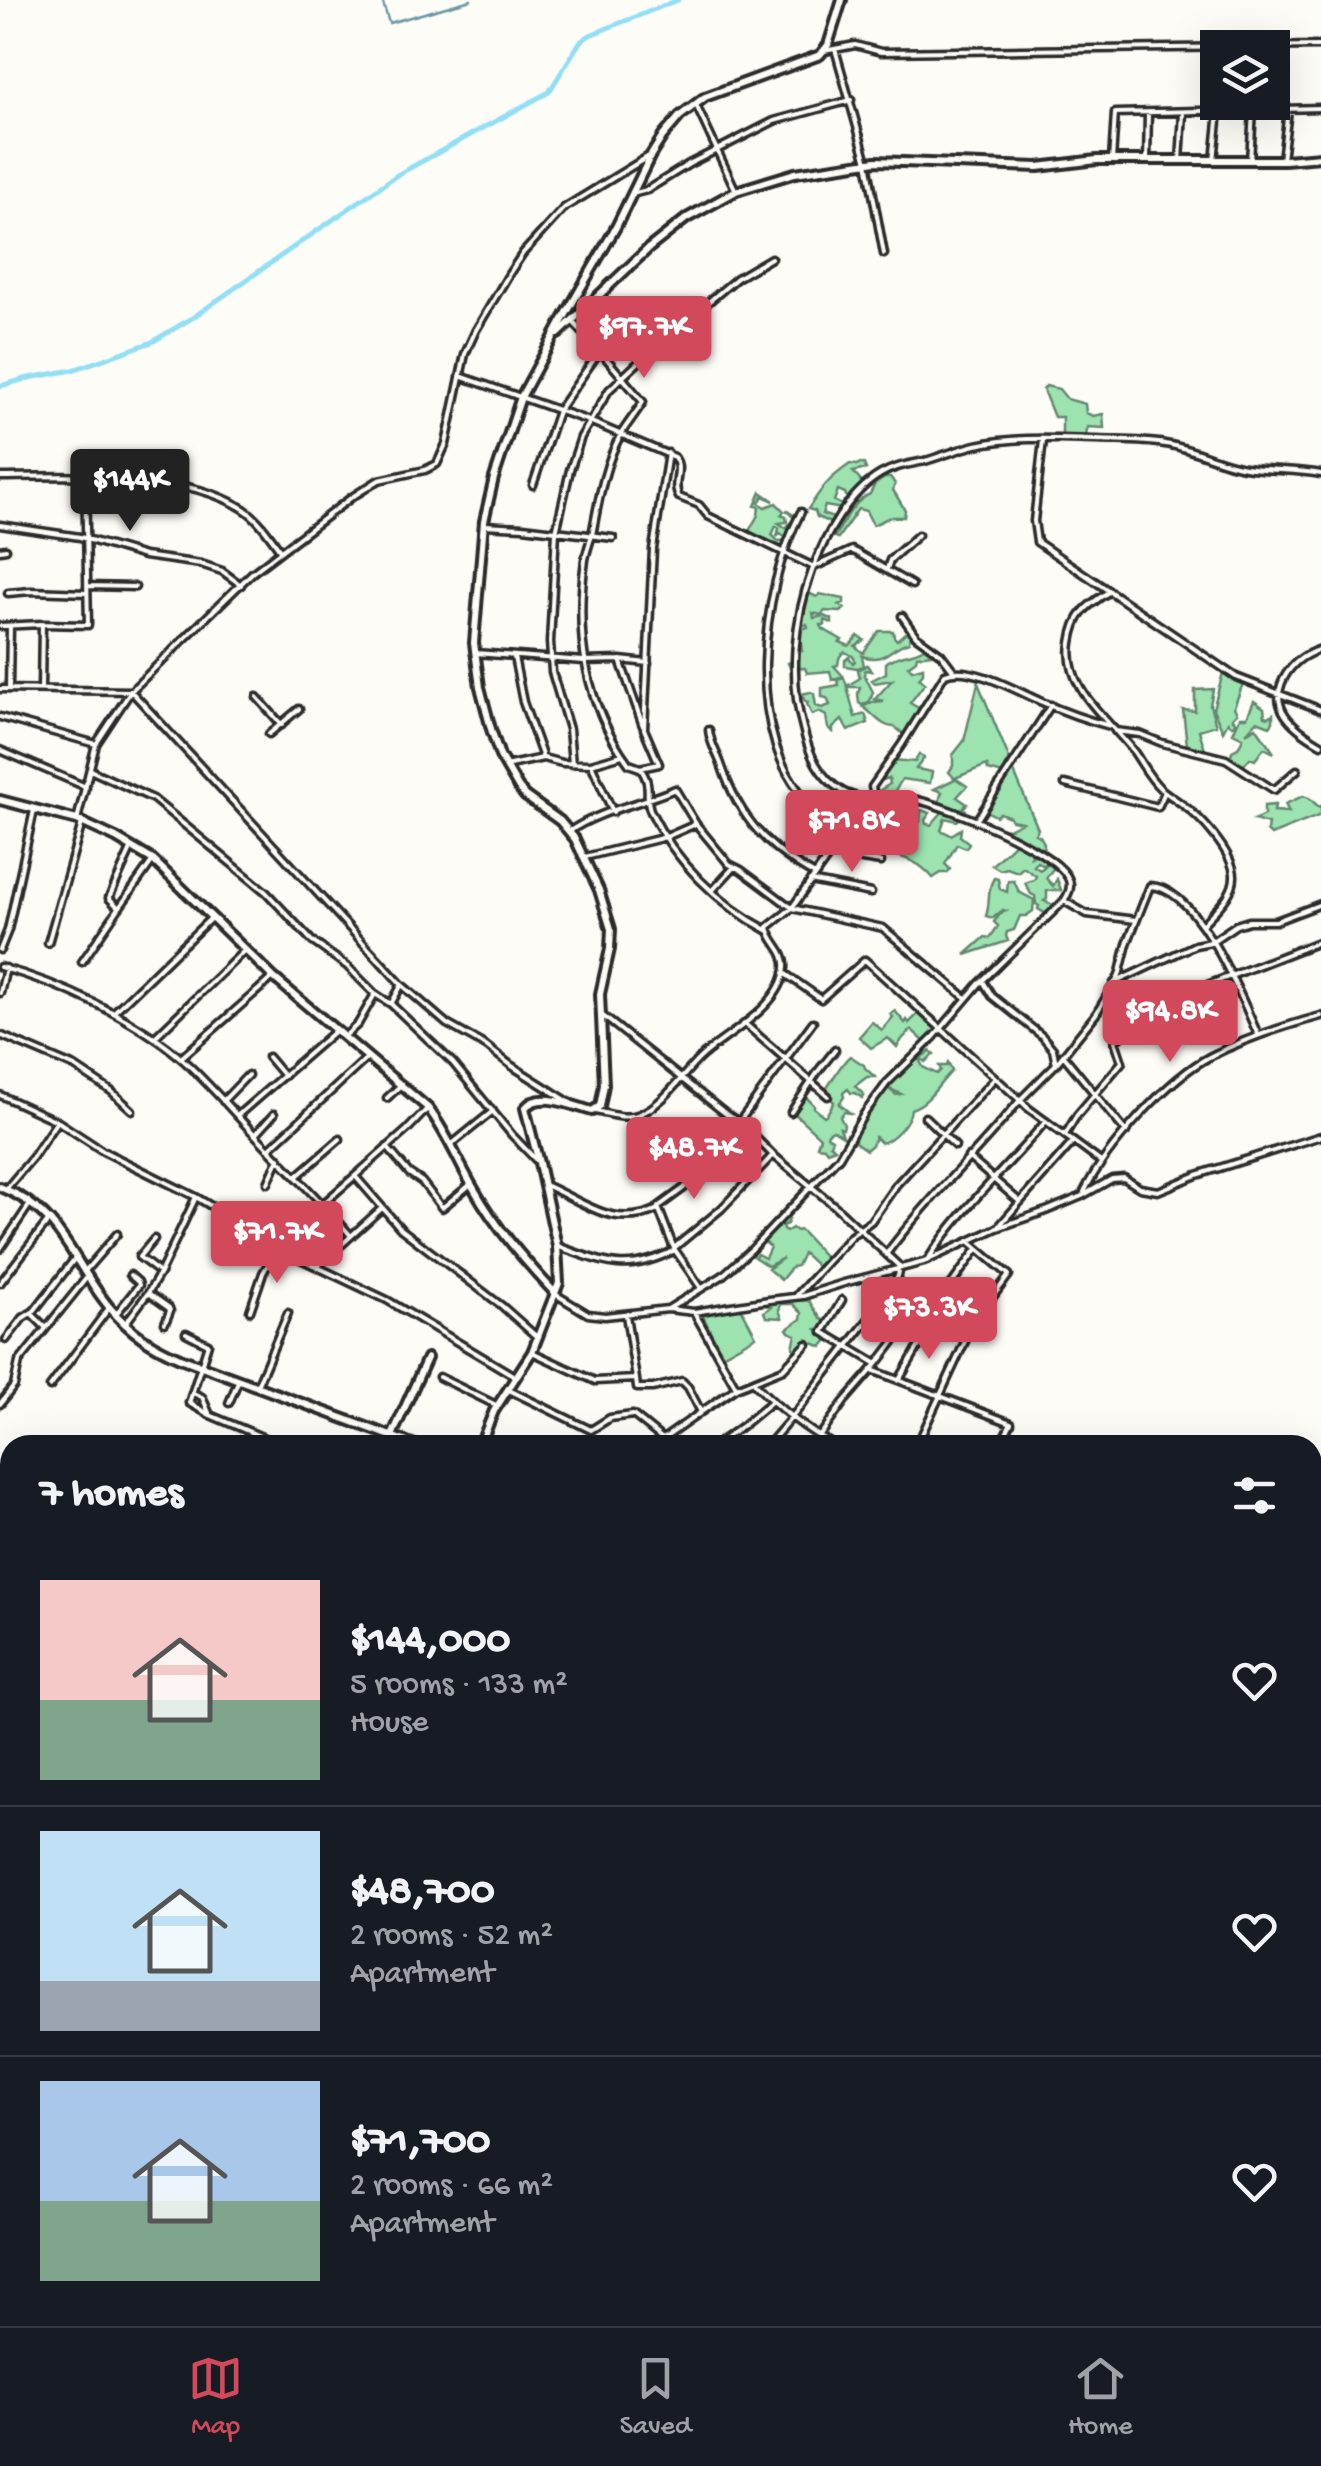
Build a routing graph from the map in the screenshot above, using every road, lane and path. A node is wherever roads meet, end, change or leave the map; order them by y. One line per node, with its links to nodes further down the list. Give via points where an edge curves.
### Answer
1 (842, 0): 4 (main road)
2 (1321, 46): 3 (street)
3 (835, 49): 4 (street); 5 (street)
4 (824, 52): 6 (main road)
5 (851, 100): 15 (street, via 774,121); 24 (street)
6 (695, 103): 15 (street); 16 (main road)
7 (1321, 108): 8 (street)
8 (1290, 109)
9 (1183, 112): 10 (street); 11 (street); 22 (street)
10 (1200, 112)
11 (1148, 113): 18 (street, via 1115,113); 21 (street)
12 (1217, 120): 23 (street)
13 (1252, 120): 19 (street)
14 (1287, 120): 20 (street)
15 (716, 150): 25 (street); 26 (street)
16 (651, 155): 26 (main road); 32 (street, via 556,215 509,274 470,342)
17 (1321, 157): 20 (main road)
18 (1112, 160): 21 (main road); 24 (main road, via 1038,167)
19 (1250, 160): 20 (main road); 23 (main road)
20 (1282, 160)
21 (1146, 161): 22 (main road)
22 (1180, 161): 23 (main road)
23 (1214, 161)
24 (867, 162): 25 (main road, via 795,172); 27 (street)
25 (736, 191): 29 (main road, via 666,233)
26 (632, 194): 30 (main road)
27 (884, 254)
28 (772, 258): 33 (street, via 737,278)
29 (572, 321): 30 (main road); 31 (street)
30 (554, 338): 34 (main road)
31 (600, 350): 33 (street); 35 (street)
32 (460, 376): 34 (street); 52 (street, via 436,464 379,480)
33 (623, 377): 36 (street); 37 (street, via 642,402)
34 (521, 397): 35 (street); 46 (main road)
35 (558, 410): 36 (street); 43 (street)
36 (589, 421): 37 (street); 47 (street)
37 (621, 434): 39 (street); 48 (street)
38 (1044, 438): 40 (street, via 1169,444 1246,467); 54 (street, via 977,445 883,472 846,507); 60 (street, via 1035,539)
39 (668, 453): 53 (street, via 678,459 678,496); 72 (street, via 653,549)
40 (1321, 474)
41 (0, 476): 42 (street)
42 (86, 478): 50 (street); 52 (street, via 134,478 202,492 248,512)
43 (533, 486)
44 (802, 512): 53 (street)
45 (0, 525): 50 (street)
46 (484, 525): 47 (street); 67 (main road)
47 (556, 532): 48 (street); 69 (street)
48 (592, 534): 51 (street); 71 (street, via 583,579)
49 (918, 535): 55 (street)
50 (87, 538): 56 (street, via 213,568); 59 (street)
51 (613, 538)
52 (280, 550): 56 (street)
53 (785, 552): 54 (street); 112 (street, via 766,631 770,724 783,763 810,804)
54 (814, 566): 55 (street, via 852,550); 104 (street, via 798,625 801,723 824,776)
55 (887, 569): 57 (street)
56 (240, 585): 77 (street)
57 (912, 585)
58 (134, 587): 59 (street)
59 (86, 589): 61 (street); 63 (street, via 88,625)
60 (1110, 591): 78 (street, via 1222,669); 86 (street, via 1074,623 1068,660)
61 (8, 593)
62 (902, 616): 73 (street)
63 (42, 624): 65 (street); 76 (street)
64 (0, 626): 65 (street)
65 (10, 626): 75 (street)
66 (1321, 649): 78 (street, via 1294,664)
67 (474, 653): 68 (street); 96 (main road)
68 (514, 655): 69 (street); 93 (street)
69 (552, 658): 71 (street); 94 (street)
70 (620, 660): 71 (street); 72 (street); 85 (street)
71 (584, 661): 92 (street, via 598,710)
72 (648, 663): 85 (street)
73 (954, 670): 80 (street); 103 (street, via 944,674 877,777)
74 (0, 689): 75 (street)
75 (9, 689): 76 (street)
76 (41, 689): 77 (street)
77 (132, 691): 89 (street); 145 (street)
78 (1279, 694): 82 (street); 90 (street, via 1290,721)
79 (256, 697): 84 (street)
80 (1051, 705): 86 (street); 110 (street)
81 (299, 709): 84 (street)
82 (1321, 710)
83 (0, 716): 89 (street)
84 (282, 725): 88 (street)
85 (644, 729): 97 (street, via 659,764)
86 (1112, 729): 99 (street, via 1226,760 1274,790); 102 (street)
87 (709, 730): 121 (street, via 729,788 751,824 778,852)
88 (269, 734)
89 (96, 744): 98 (street)
90 (1321, 744)
91 (0, 750): 101 (street)
92 (622, 754): 95 (street); 97 (street)
93 (543, 758): 94 (street); 96 (street)
94 (572, 764): 95 (street)
95 (591, 764): 108 (street)
96 (505, 766): 113 (main road, via 526,796)
97 (640, 768): 106 (street, via 649,786)
98 (90, 770): 101 (street); 147 (street, via 170,811)
99 (1298, 770)
100 (1064, 784): 102 (street, via 1158,807)
101 (86, 787): 109 (street)
102 (1165, 792): 131 (street, via 1194,813 1234,873 1232,891)
103 (874, 797): 104 (street); 110 (street, via 925,802)
104 (860, 798): 112 (street)
105 (0, 800): 107 (main road)
106 (647, 801): 108 (street); 111 (street, via 675,790); 114 (street)
107 (34, 810): 109 (main road); 136 (street)
108 (613, 812): 113 (street)
109 (80, 821): 115 (main road); 135 (street)
110 (976, 821): 125 (street, via 1056,864 1069,879)
111 (696, 824): 114 (street); 120 (street)
112 (846, 827): 116 (street)
113 (569, 831): 117 (main road)
114 (666, 837): 117 (street); 123 (street)
115 (132, 846): 118 (main road); 127 (street, via 109,898)
116 (830, 854): 119 (street); 121 (street)
117 (585, 858): 151 (main road, via 612,939)
118 (152, 860): 127 (street); 129 (main road)
119 (881, 862)
120 (734, 867): 123 (street); 128 (street)
121 (815, 875): 122 (street)
122 (810, 881): 124 (street); 128 (street)
123 (712, 892): 132 (street)
124 (871, 893)
125 (1064, 902): 130 (street, via 1088,914); 143 (street)
126 (1321, 904): 134 (street, via 1276,922 1250,921)
127 (119, 908): 138 (street)
128 (792, 908): 132 (street); 148 (street, via 883,928)
129 (212, 917): 137 (main road); 150 (street)
130 (1136, 920): 131 (street, via 1153,885); 144 (street)
131 (1202, 925): 134 (street)
132 (767, 930): 140 (street, via 784,955)
133 (1321, 940): 141 (street)
134 (1211, 942): 141 (street); 144 (street)
135 (48, 943)
136 (0, 950)
137 (246, 950): 142 (main road); 160 (street)
138 (82, 962)
139 (3, 968): 146 (street); 150 (street)
140 (784, 973): 154 (street); 156 (street, via 821,999 864,960)
141 (1231, 974): 159 (street); 174 (street, via 1169,1000 1115,1041 1122,1062)
142 (273, 977): 155 (main road); 165 (street)
143 (983, 980): 148 (street); 167 (street, via 992,996 1053,1048)
144 (1114, 983): 162 (street)
145 (402, 985): 149 (street); 180 (street, via 447,1024)
146 (0, 992)
147 (375, 994): 149 (street); 158 (street)
148 (966, 998): 156 (street)
149 (391, 1004): 183 (street)
150 (113, 1013): 160 (street)
151 (600, 1013): 171 (street); 184 (main road, via 604,1085)
152 (1321, 1016): 159 (street)
153 (813, 1022): 166 (street)
154 (745, 1024): 166 (street); 171 (street)
155 (336, 1030): 158 (main road); 169 (street)
156 (940, 1030): 170 (street); 215 (street, via 879,1093 839,1157)
157 (0, 1036): 182 (street, via 75,1066)
158 (345, 1036): 163 (main road)
159 (1258, 1036): 192 (street, via 1200,1063)
160 (154, 1038): 165 (street)
161 (836, 1050): 172 (street)
162 (1062, 1055): 167 (street); 174 (street)
163 (368, 1056): 173 (main road); 202 (street)
164 (268, 1057): 169 (street)
165 (181, 1058): 179 (street)
166 (785, 1059): 172 (street); 191 (street)
167 (1056, 1064): 178 (street)
168 (248, 1075): 179 (street)
169 (284, 1076): 187 (street)
170 (995, 1078): 178 (street); 195 (street)
171 (682, 1079): 184 (street, via 640,1114); 191 (street)
172 (810, 1083): 176 (street); 185 (street)
173 (402, 1084): 177 (street); 181 (main road)
174 (1095, 1093): 192 (street); 194 (street)
175 (0, 1095): 189 (street)
176 (828, 1096)
177 (387, 1098)
178 (1020, 1100): 190 (street); 204 (street)
179 (223, 1101): 187 (street)
180 (574, 1106): 184 (main road); 207 (main road, via 526,1104)
181 (428, 1108): 199 (main road); 201 (street)
182 (132, 1110)
183 (494, 1111): 199 (street); 207 (street)
184 (595, 1111)
185 (790, 1112)
186 (274, 1114): 193 (street)
187 (238, 1115): 193 (street)
188 (925, 1116): 195 (street)
189 (57, 1121): 214 (street); 217 (street)
190 (1046, 1121): 194 (street); 210 (street)
191 (742, 1124): 203 (street); 222 (street)
192 (1126, 1132): 206 (street)
193 (255, 1134): 202 (street)
194 (1064, 1135): 198 (street)
195 (942, 1136): 200 (street); 225 (street)
196 (1321, 1136): 216 (street, via 1158,1191 1118,1178)
197 (340, 1139): 209 (street)
198 (1073, 1142): 206 (street); 218 (street)
199 (452, 1145): 212 (main road)
200 (955, 1146)
201 (388, 1148): 208 (street); 212 (street, via 440,1207)
202 (269, 1149): 205 (street)
203 (773, 1155): 215 (street); 233 (street)
204 (968, 1157): 210 (street); 235 (street)
205 (279, 1158): 209 (street); 211 (street)
206 (1101, 1162): 216 (street)
207 (539, 1163): 213 (main road)
208 (355, 1176): 220 (street); 221 (street)
209 (296, 1177): 220 (street)
210 (994, 1181): 218 (street); 237 (street)
211 (268, 1183)
212 (470, 1184): 246 (main road, via 510,1244)
213 (544, 1184): 222 (street, via 612,1217); 230 (main road)
214 (3, 1188): 219 (main road)
215 (810, 1188): 225 (street); 244 (street)
216 (1082, 1196): 224 (street)
217 (196, 1197): 231 (street); 241 (street)
218 (1020, 1202): 224 (street)
219 (30, 1204): 223 (main road); 232 (street)
220 (323, 1204): 227 (street)
221 (382, 1208): 227 (street); 262 (street)
222 (658, 1209): 233 (street)
223 (49, 1220): 236 (main road); 243 (street)
224 (997, 1228): 229 (street)
225 (860, 1229): 235 (street); 247 (street)
226 (118, 1234): 240 (street)
227 (351, 1236): 238 (street)
228 (154, 1238): 241 (street, via 139,1257)
229 (970, 1242): 234 (street); 237 (street)
230 (556, 1246): 233 (street, via 624,1266); 246 (main road)
231 (278, 1247): 238 (street); 251 (street)
232 (0, 1249)
233 (675, 1249): 244 (street)
234 (977, 1249): 268 (street, via 950,1285 927,1298); 282 (street, via 1009,1274 978,1316)
235 (887, 1253): 239 (street)
236 (76, 1257): 240 (main road); 253 (street)
237 (928, 1261): 239 (street)
238 (316, 1267): 272 (street, via 387,1300)
239 (900, 1267): 247 (street); 265 (street, via 889,1293)
240 (86, 1273): 249 (main road); 260 (street)
241 (160, 1273): 245 (street)
242 (130, 1276): 255 (street, via 139,1285)
243 (0, 1283)
244 (702, 1290): 250 (street)
245 (148, 1293): 257 (street, via 169,1308); 258 (street)
246 (556, 1294): 256 (street, via 588,1314); 262 (main road)
247 (794, 1298): 252 (street)
248 (842, 1300): 265 (street, via 823,1332)
249 (109, 1308): 255 (main road); 278 (street)
250 (668, 1310): 252 (street); 256 (street)
251 (250, 1311)
252 (694, 1312): 279 (street)
253 (31, 1313): 260 (street); 263 (street)
254 (288, 1313): 277 (street)
255 (116, 1314): 258 (main road)
256 (626, 1314): 274 (street)
257 (165, 1323)
258 (125, 1324): 269 (main road, via 150,1345)
259 (930, 1326): 275 (street)
260 (46, 1328): 285 (street, via 19,1362 14,1386)
261 (186, 1333): 269 (street, via 208,1344)
262 (538, 1338): 266 (main road)
263 (6, 1340)
264 (807, 1344): 276 (street, via 783,1369)
265 (847, 1347): 268 (street); 289 (street)
266 (532, 1352): 272 (main road); 274 (street, via 595,1380)
267 (427, 1358): 292 (main road)
268 (877, 1364): 270 (street)
269 (202, 1366): 273 (main road); 281 (street)
270 (872, 1370): 275 (street); 299 (street)
271 (439, 1378): 286 (street)
272 (516, 1378): 280 (main road)
273 (238, 1379): 277 (main road); 284 (street)
274 (636, 1380): 287 (street, via 636,1388 682,1381)
275 (899, 1380): 282 (street)
276 (754, 1382): 279 (street); 283 (street)
277 (257, 1386): 291 (main road)
278 (50, 1387)
279 (736, 1388): 287 (street)
280 (508, 1389): 286 (main road); 294 (street, via 591,1430 629,1415)
281 (193, 1393): 288 (street); 288 (street, via 190,1405)
282 (941, 1397): 300 (street); 301 (street, via 1011,1423)
283 (772, 1401): 289 (street); 296 (street)
284 (228, 1403)
285 (0, 1404)
286 (498, 1406): 293 (main road)
287 (702, 1412): 295 (street)
288 (210, 1415): 290 (street)
289 (793, 1416): 297 (street); 298 (street)
290 (257, 1435)
291 (389, 1435)
292 (392, 1435)
293 (485, 1435)
294 (658, 1435)
295 (667, 1435)
296 (730, 1435)
297 (778, 1435)
298 (817, 1435)
299 (820, 1435)
300 (923, 1435)
301 (1005, 1435)

